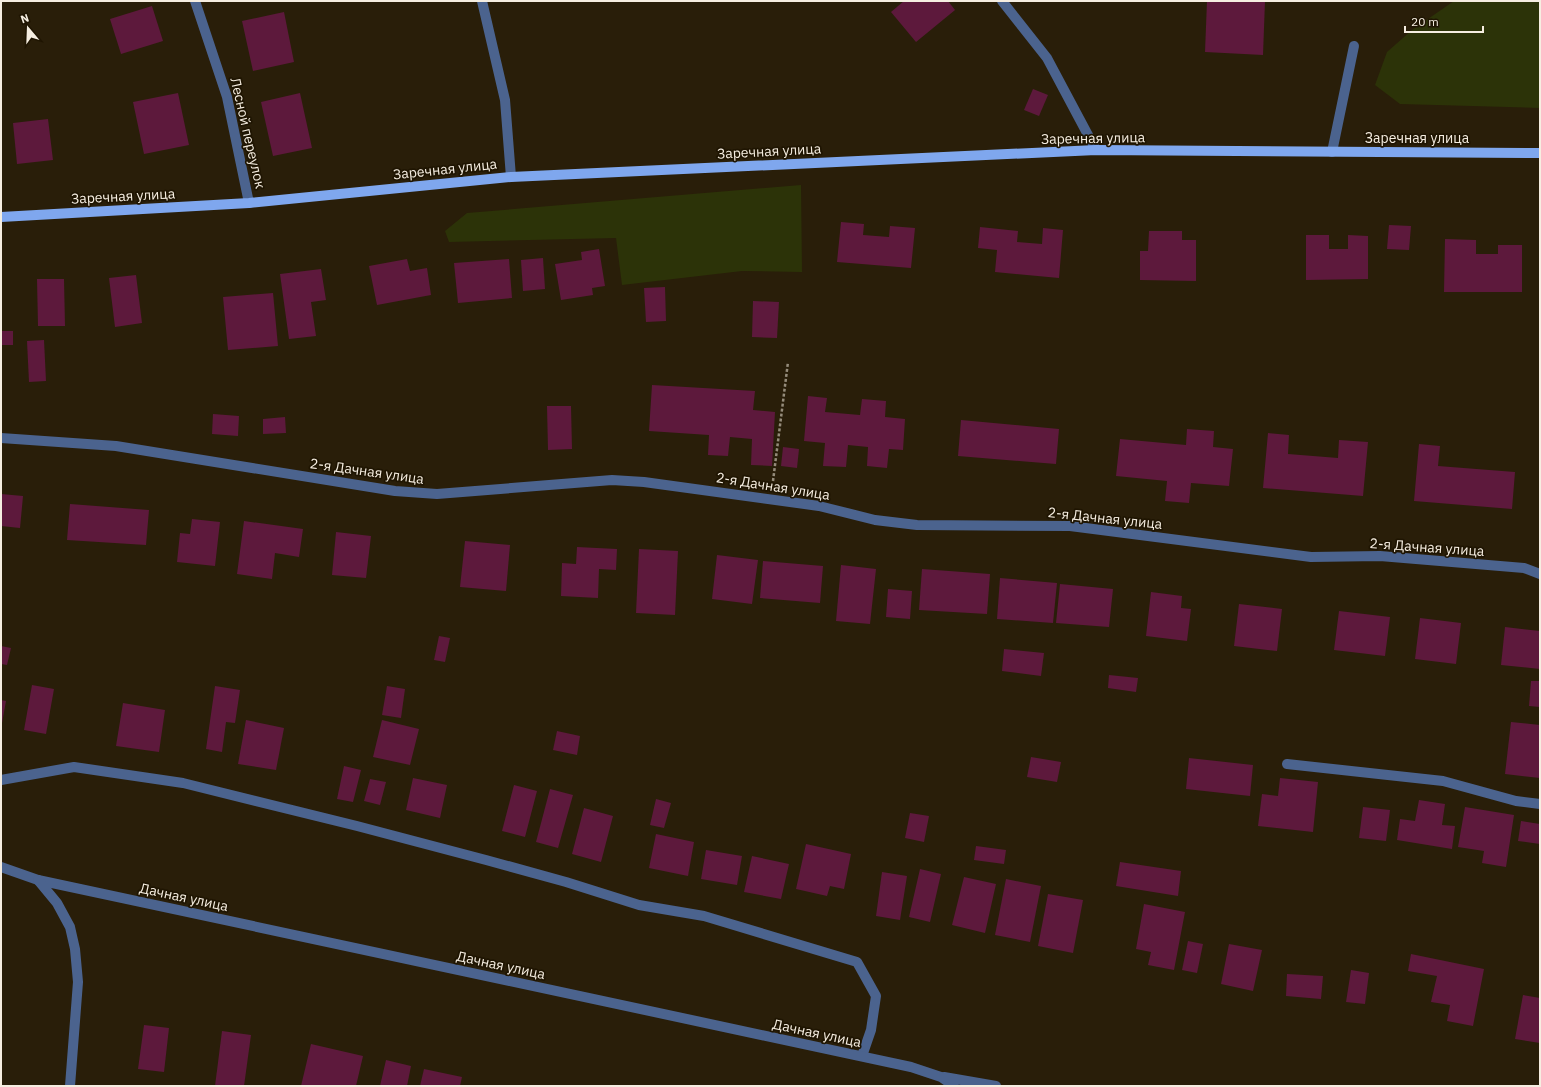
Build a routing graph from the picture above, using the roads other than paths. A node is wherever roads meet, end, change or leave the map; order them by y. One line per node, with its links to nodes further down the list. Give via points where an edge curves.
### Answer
1 (195, 1): 9 (street, Лесной переулок, via 227,97)
2 (482, 1): 8 (street, via 505,100)
3 (1002, 1): 5 (street, via 1047,58)
4 (1354, 46): 6 (street)
5 (1096, 150): 6 (main road, Заречная улица); 8 (main road, Заречная улица)
6 (1332, 152): 7 (main road, Заречная улица)
7 (1540, 153)
8 (511, 177): 9 (main road, Заречная улица)
9 (249, 203): 10 (main road, Заречная улица)
10 (1, 217)
11 (1, 438): 12 (street, 2-я Дачная улица, via 116,446 395,491 437,494 612,480 644,482 819,506 876,520 917,525 1070,526 1311,557 1380,556 1524,568)
12 (1540, 574)
13 (1287, 764): 15 (street, via 1444,780 1516,801)
14 (1, 780): 18 (street, via 74,767 183,783 486,860 638,905 704,916 857,962 876,996 871,1030)
15 (1540, 804)
16 (1, 867): 17 (street, Дачная улица)
17 (38, 880): 18 (street, Дачная улица); 20 (street, via 57,903 70,927 76,949 78,982)
18 (862, 1056): 19 (street, Дачная улица)
19 (941, 1077): 21 (street, Дачная улица); 22 (street)
20 (70, 1086)
21 (954, 1086)
22 (996, 1086)

